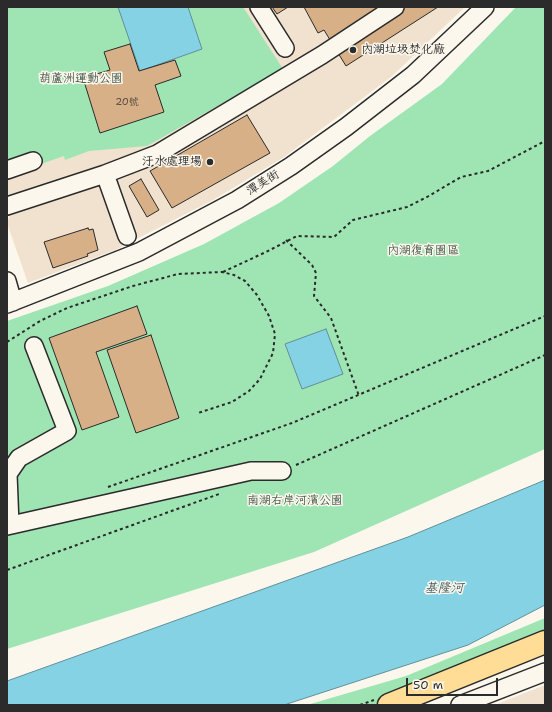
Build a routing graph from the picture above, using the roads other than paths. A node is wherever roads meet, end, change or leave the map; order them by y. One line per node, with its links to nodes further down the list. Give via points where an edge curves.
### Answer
1 (259, 7): 4 (street)
2 (395, 7): 7 (street, via 157,154)
3 (484, 7): 11 (street, 潭美街, via 413,75 291,166 210,215 139,252)
4 (285, 48)
5 (33, 161): 6 (street)
6 (7, 170)
7 (105, 174): 8 (street); 9 (street)
8 (7, 206)
9 (127, 236)
10 (7, 281): 11 (street)
11 (10, 303)
12 (34, 346): 14 (street, via 67,431 19,458 8,474)
13 (282, 471): 14 (street, via 251,471)
14 (9, 526)
15 (545, 642): 17 (highway)
16 (545, 672): 18 (street)
17 (389, 705)
18 (460, 705)

